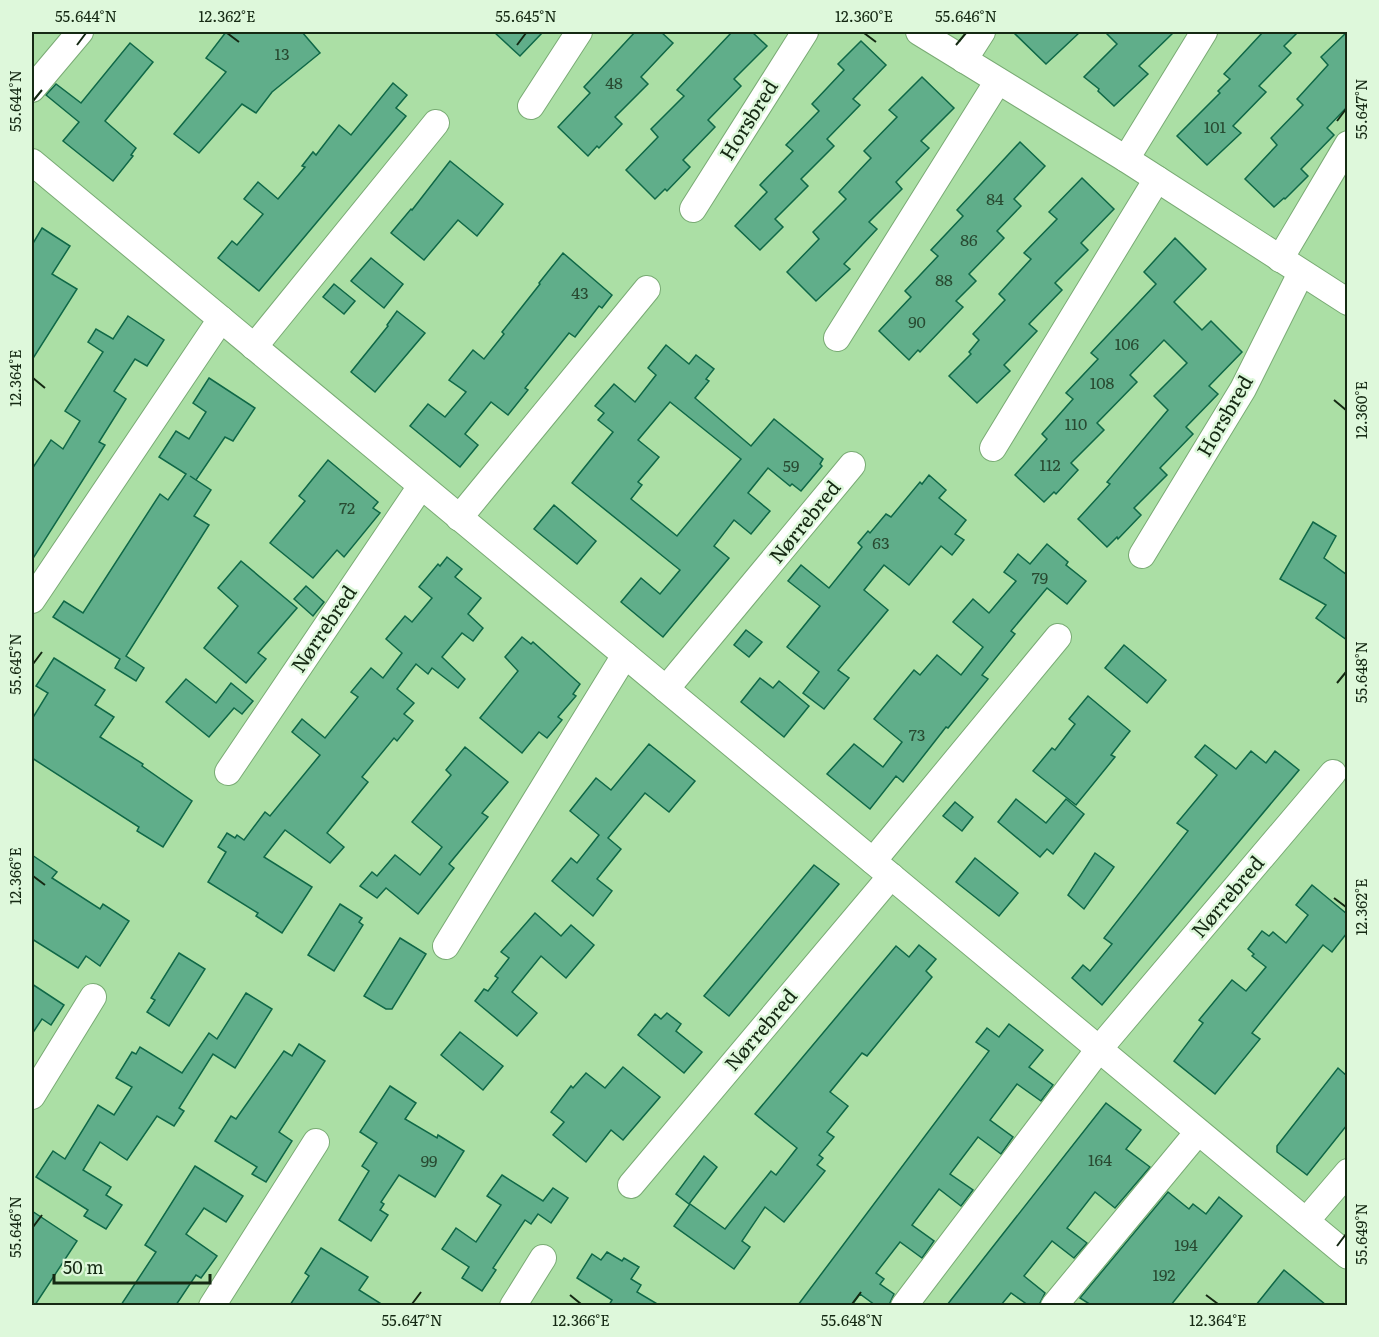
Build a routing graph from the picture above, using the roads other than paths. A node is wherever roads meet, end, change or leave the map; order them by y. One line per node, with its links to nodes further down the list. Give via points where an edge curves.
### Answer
1 (80, 32): 9 (street)
2 (579, 32): 10 (street)
3 (804, 32): 16 (street, Horsbred)
4 (919, 32): 7 (street)
5 (982, 32): 7 (street)
6 (1204, 32): 13 (street)
7 (964, 60): 8 (street)
8 (998, 81): 13 (street); 21 (street)
9 (32, 89)
10 (531, 106)
11 (436, 123): 22 (street)
12 (1347, 144): 17 (street, Horsbred)
13 (1126, 159): 15 (street)
14 (32, 162): 20 (street)
15 (1157, 179): 17 (street); 23 (street)
16 (693, 209)
17 (1290, 266): 19 (street); 27 (street, Horsbred, via 1242,389)
18 (647, 289): 26 (street)
19 (1347, 302)
20 (221, 319): 22 (street); 28 (street)
21 (837, 338)
22 (254, 347): 25 (street)
23 (993, 448)
24 (852, 465): 31 (street, Nørrebred)
25 (421, 486): 26 (street); 32 (street, Nørrebred)
26 (459, 518): 30 (street)
27 (1142, 555)
28 (32, 600)
29 (1058, 637): 34 (street, Nørrebred)
30 (625, 655): 31 (street); 35 (street)
31 (666, 689): 34 (street)
32 (228, 772)
33 (1333, 773): 37 (street, Nørrebred)
34 (882, 869): 37 (street); 42 (street, Nørrebred)
35 (446, 946)
36 (93, 997): 38 (street)
37 (1099, 1049): 39 (street); 48 (street, Nørrebred)
38 (32, 1096)
39 (1198, 1132): 43 (street); 49 (street)
40 (316, 1142): 46 (street)
41 (1347, 1172): 43 (street)
42 (631, 1185)
43 (1306, 1221): 44 (street)
44 (1347, 1256)
45 (543, 1258): 47 (street)
46 (212, 1305)
47 (513, 1305)
48 (904, 1305)
49 (1054, 1305)

